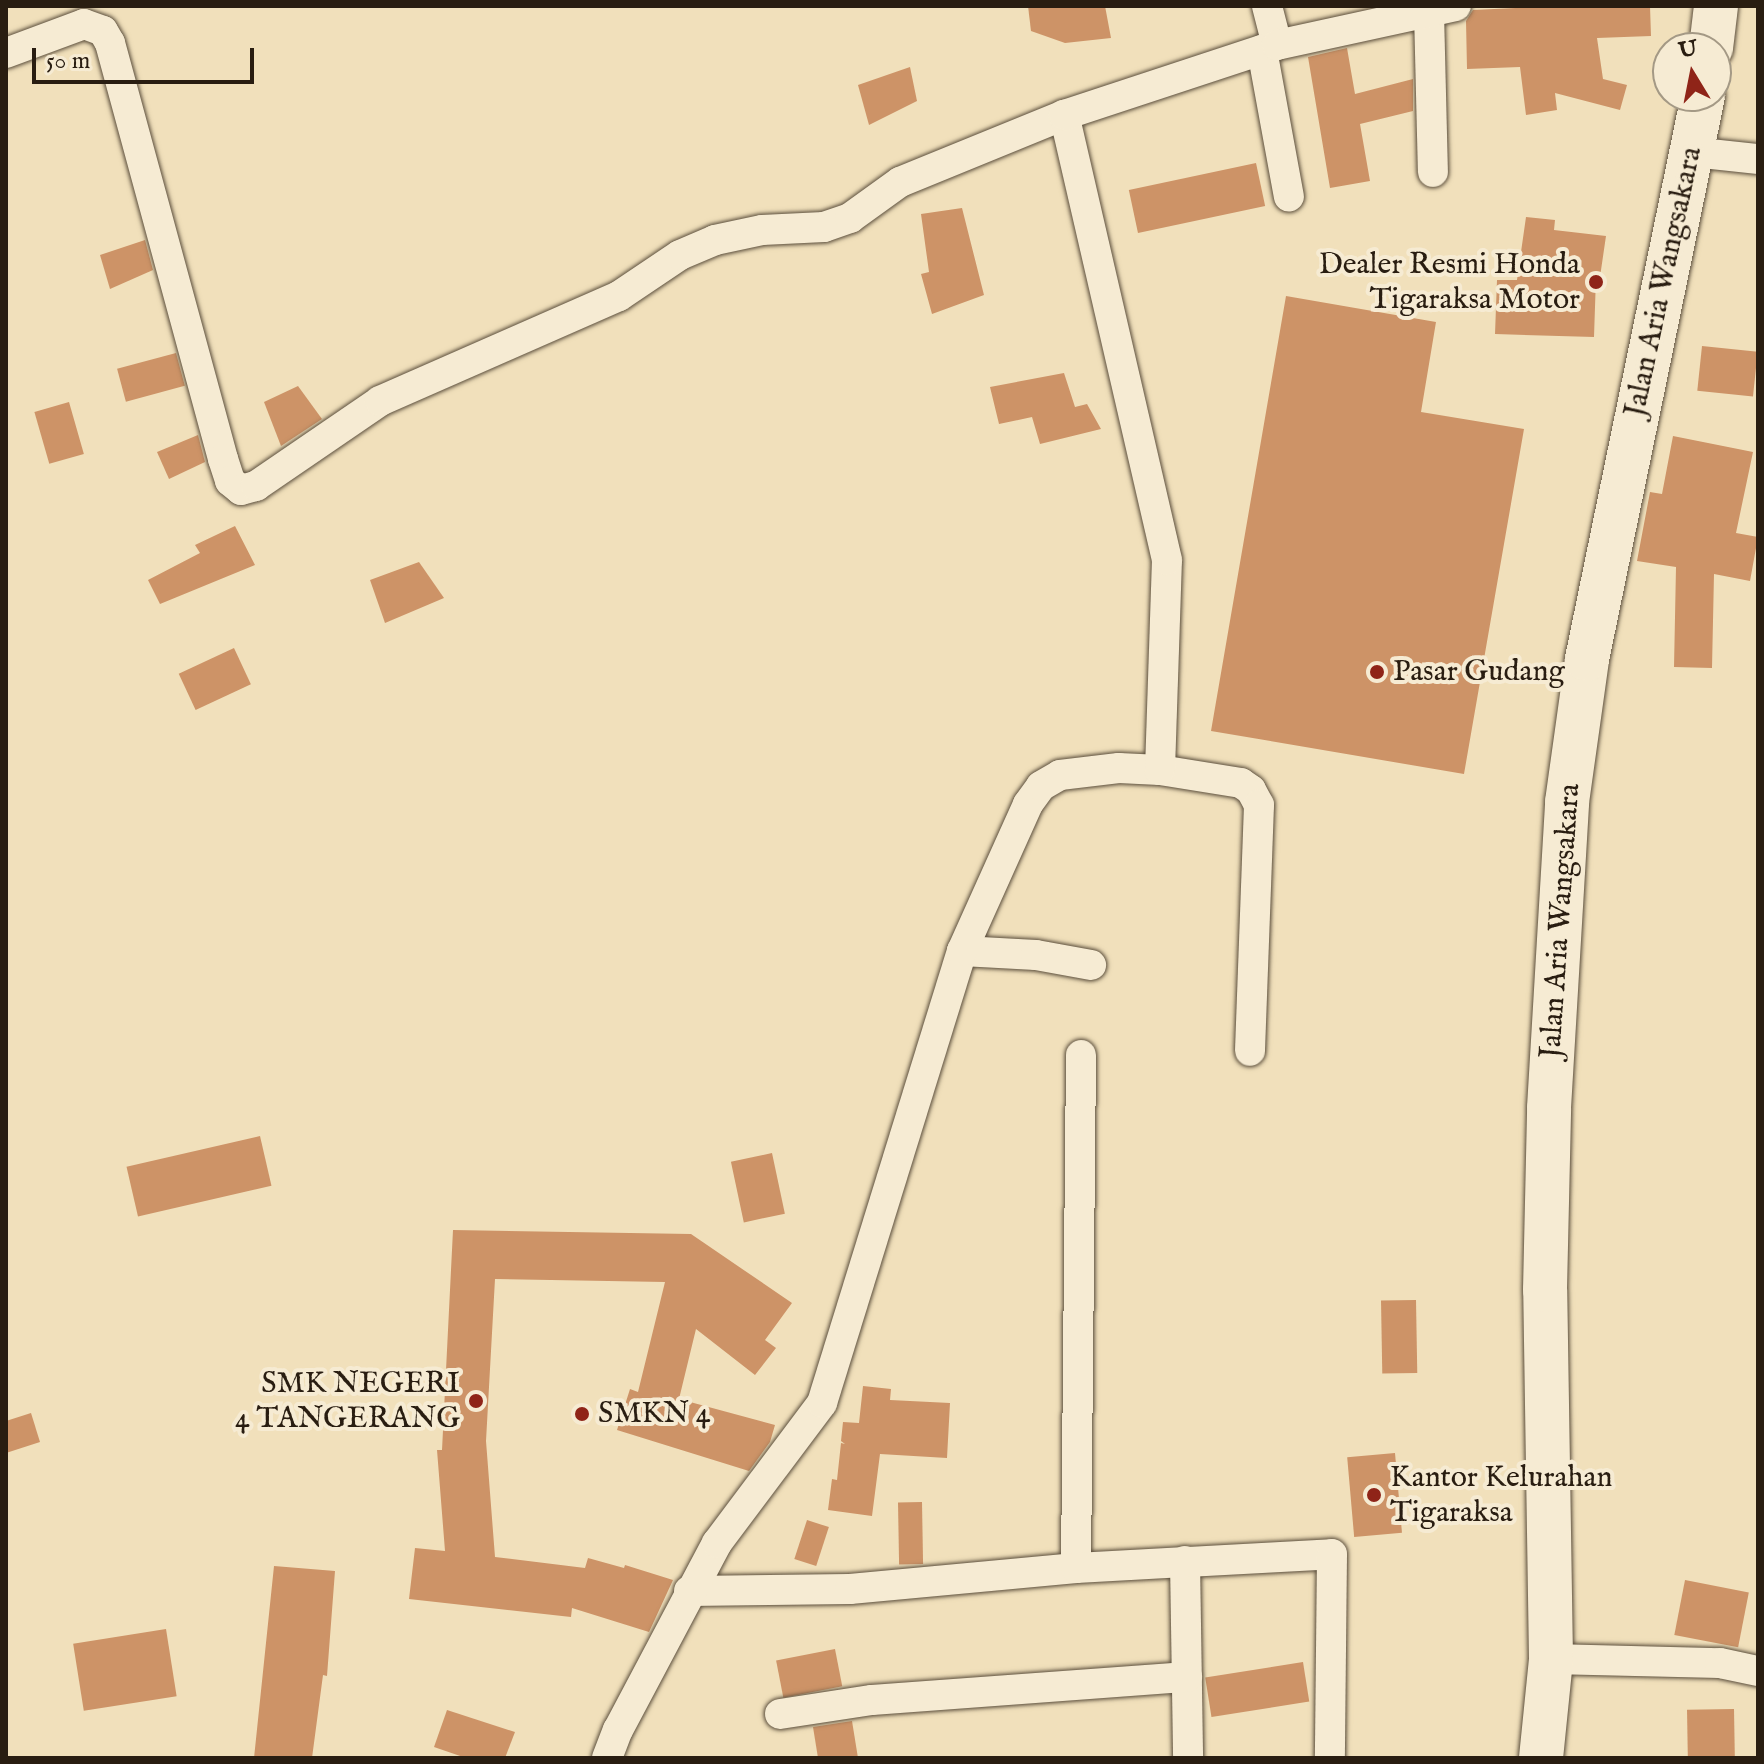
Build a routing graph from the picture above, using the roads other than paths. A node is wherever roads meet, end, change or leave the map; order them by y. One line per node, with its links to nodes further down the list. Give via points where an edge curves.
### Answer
1 (1267, 6): 5 (street)
2 (1716, 6): 4 (street)
3 (1443, 9): 5 (street); 11 (street)
4 (1713, 32)
5 (1270, 48): 8 (street); 12 (street)
6 (6, 53): 8 (street, via 84,24 103,31 110,43 223,459 230,481 241,490 256,486 380,401 619,296 680,255 715,240 762,230 824,227 850,218 900,182)
7 (1700, 112): 9 (street, Jalan Aria Wangsakara)
8 (1064, 115): 13 (street, via 1167,560)
9 (1692, 152): 10 (street); 21 (street, Jalan Aria Wangsakara, via 1587,659 1567,802 1549,1108 1545,1290)
10 (1758, 159)
11 (1433, 172)
12 (1289, 197)
13 (1160, 770): 14 (street, via 1119,768 1060,775 1041,786); 16 (street, via 1241,783 1259,805)
14 (962, 951): 15 (street, via 1036,955); 20 (street, via 822,1403 752,1491)
15 (1091, 965)
16 (1250, 1051)
17 (1081, 1055): 19 (street)
18 (1185, 1561): 19 (street); 23 (street); 27 (street, via 1332,1554)
19 (1076, 1568): 20 (street, via 850,1589)
20 (689, 1591): 25 (street)
21 (1551, 1659): 22 (street, via 1720,1663); 28 (street, Jalan Aria Wangsakara)
22 (1758, 1671)
23 (1187, 1677): 24 (street, via 872,1700); 26 (street)
24 (780, 1714)
25 (607, 1758)
26 (1188, 1758)
27 (1330, 1758)
28 (1541, 1758)

